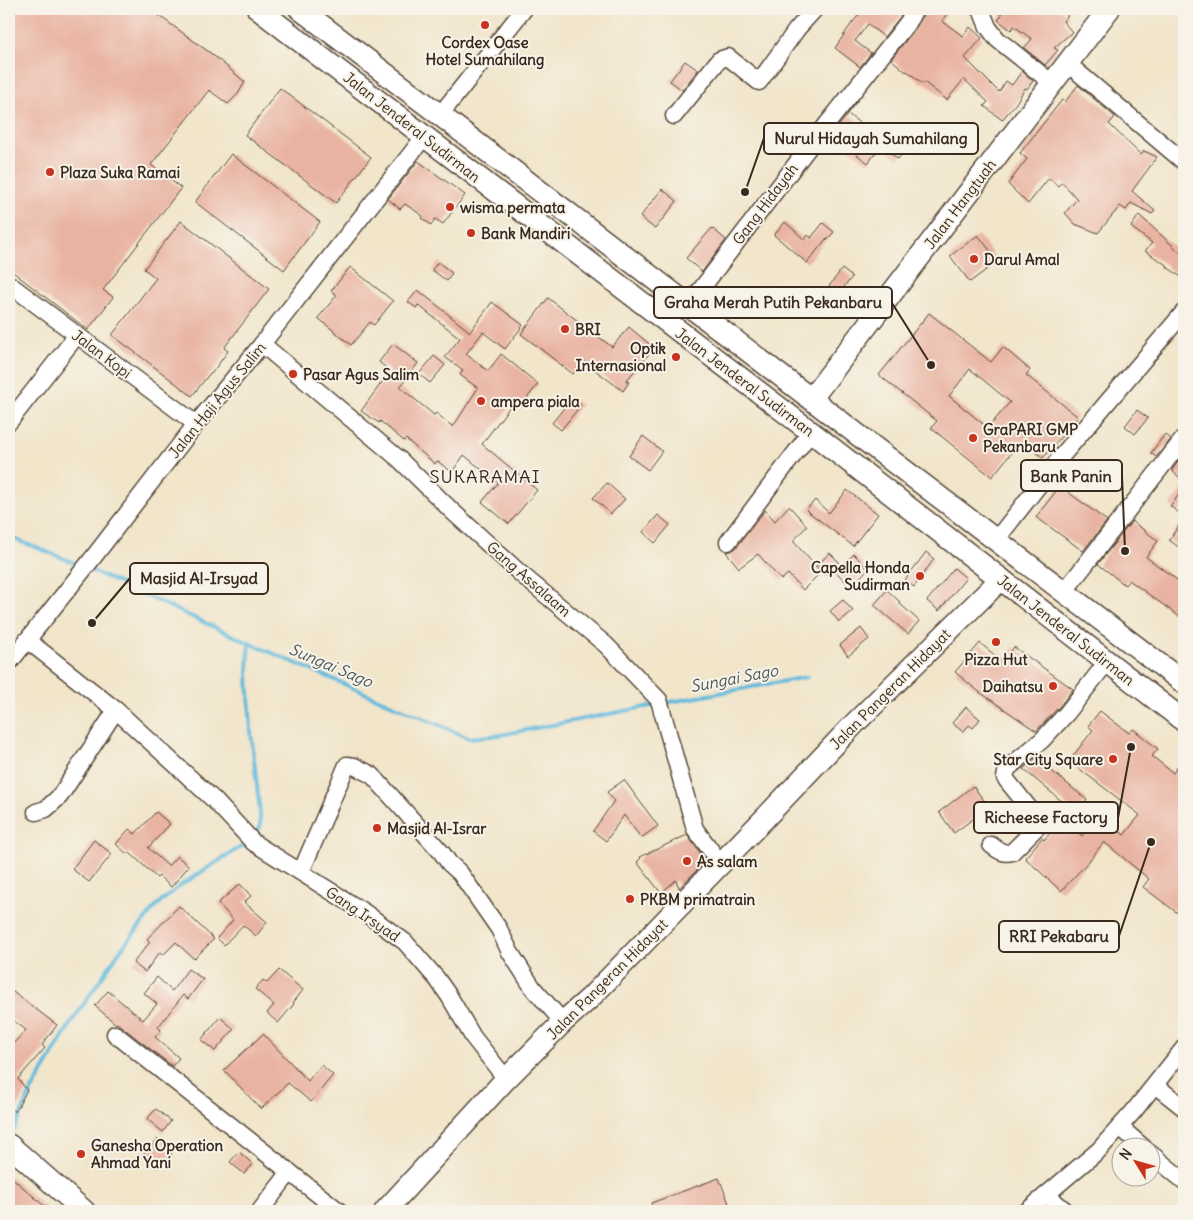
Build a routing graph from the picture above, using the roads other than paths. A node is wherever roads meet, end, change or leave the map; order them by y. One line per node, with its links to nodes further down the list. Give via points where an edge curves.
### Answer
1 (258, 9): 12 (main road, Jalan Jenderal Sudirman)
2 (524, 9): 10 (street)
3 (815, 9): 11 (street, via 759,82 728,57 719,60)
4 (915, 9): 15 (street, Gang Hidayah)
5 (979, 9): 9 (street, via 997,38)
6 (1109, 9): 8 (main road, Jalan Hangtuah)
7 (314, 13): 10 (main road, Jalan Jenderal Sudirman)
8 (1067, 63): 9 (main road, Jalan Hangtuah); 13 (street)
9 (1052, 83): 19 (main road, Jalan Hangtuah)
10 (440, 115): 15 (main road, Jalan Jenderal Sudirman)
11 (674, 116)
12 (424, 136): 18 (street, Jalan Haji Agus Salim); 22 (main road, Jalan Jenderal Sudirman)
13 (1184, 162)
14 (9, 284): 17 (street, Jalan Kopi)
15 (689, 306): 19 (main road, Jalan Jenderal Sudirman)
16 (1184, 312): 24 (street, via 1060,458)
17 (77, 335): 20 (street); 21 (street, Jalan Kopi)
18 (262, 344): 21 (street, Jalan Haji Agus Salim); 38 (street, Gang Assalaam, via 399,459 522,575 606,645 659,700 695,829)
19 (810, 399): 24 (main road, Jalan Jenderal Sudirman)
20 (9, 422)
21 (196, 424): 28 (street, Jalan Haji Agus Salim)
22 (811, 432): 25 (street); 26 (main road, Jalan Jenderal Sudirman)
23 (1184, 438): 27 (street)
24 (996, 540): 27 (main road, Jalan Jenderal Sudirman)
25 (728, 542)
26 (1001, 579): 29 (main road, Jalan Jenderal Sudirman); 38 (main road, Jalan Pangeran Hidayat, via 854,724)
27 (1064, 592): 31 (main road, Jalan Jenderal Sudirman)
28 (27, 640): 30 (street, Jalan Haji Agus Salim); 34 (street, Gang Irsyad)
29 (1107, 662): 33 (main road, Jalan Jenderal Sudirman); 37 (street, via 1042,740 1007,769 1005,778 1040,823 1012,852 1007,854)
30 (9, 663)
31 (1166, 669): 32 (main road, Jalan Jenderal Sudirman); 33 (main road)
32 (1184, 683)
33 (1148, 693): 35 (main road, Jalan Jenderal Sudirman)
34 (116, 710): 36 (street, via 60,796 46,809); 39 (street, Gang Irsyad, via 214,800 251,840)
35 (1184, 721)
36 (36, 812)
37 (990, 845)
38 (721, 864): 40 (main road, Jalan Pangeran Hidayat)
39 (301, 872): 40 (street, via 347,765 372,775 460,873 499,929 533,988); 43 (street, Gang Irsyad, via 405,942 438,979 473,1037)
40 (563, 1022): 43 (main road, Jalan Pangeran Hidayat)
41 (115, 1034): 50 (street)
42 (1184, 1048): 44 (street)
43 (506, 1079): 56 (main road, Jalan Pangeran Hidayat)
44 (1155, 1085): 45 (street); 46 (street)
45 (1184, 1108)
46 (1120, 1127): 47 (street); 52 (street, via 1099,1150)
47 (1133, 1138)
48 (9, 1145): 53 (main road)
49 (1160, 1161): 51 (street)
50 (290, 1172): 54 (street); 55 (street)
51 (1184, 1181)
52 (1047, 1195): 57 (street); 58 (street)
53 (84, 1211)
54 (260, 1211)
55 (340, 1211)
56 (385, 1211)
57 (1027, 1211)
58 (1066, 1211)

